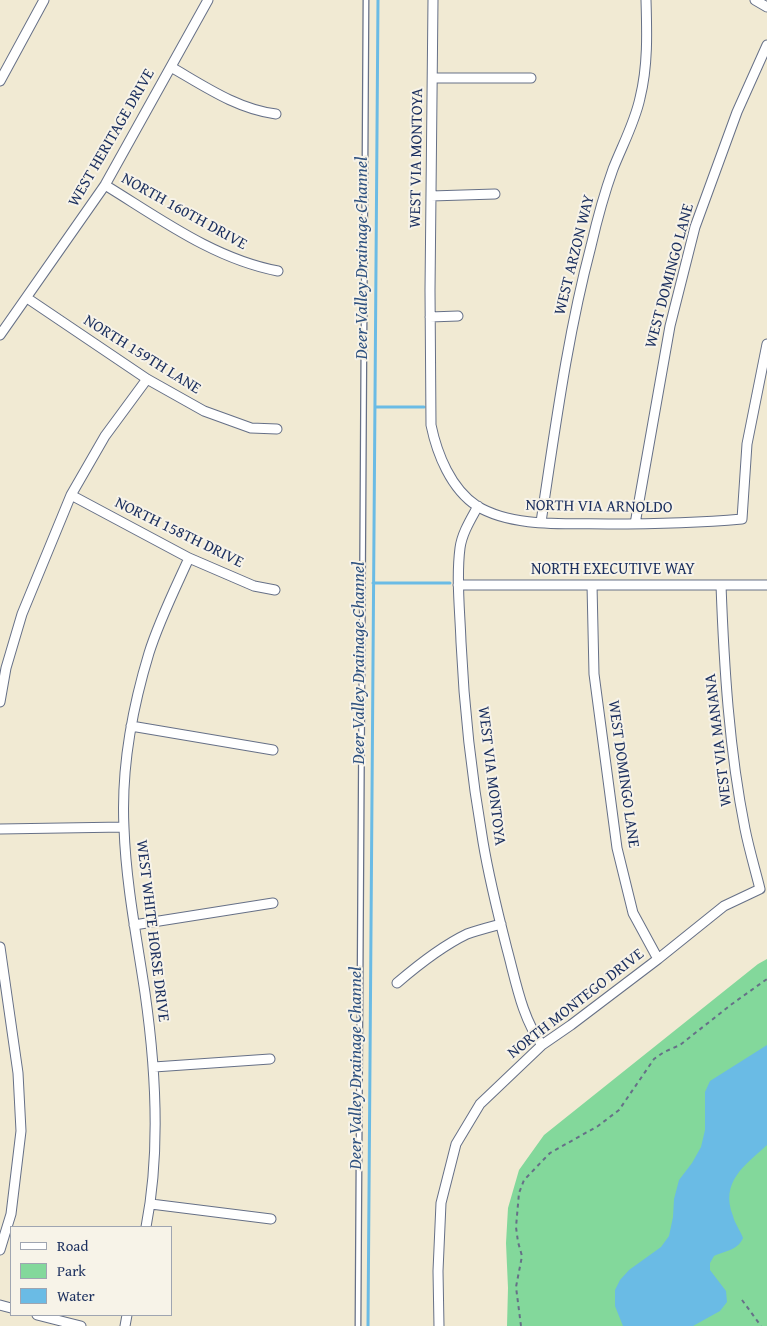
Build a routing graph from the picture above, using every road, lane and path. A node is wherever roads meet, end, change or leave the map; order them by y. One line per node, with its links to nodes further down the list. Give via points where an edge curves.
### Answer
1 (44, 0): 12 (street)
2 (208, 0): 9 (street, WEST HERITAGE DRIVE)
3 (366, 0): 59 (lane)
4 (434, 0): 10 (street, WEST VIA MONTOYA)
5 (646, 0): 28 (street, WEST ARZON WAY, via 645,68 640,100 612,171 577,300)
6 (754, 0): 7 (street)
7 (767, 7)
8 (767, 45): 29 (street, WEST DOMINGO LANE, via 737,112 696,227 670,326)
9 (171, 67): 13 (street, via 228,99 260,112); 14 (street, WEST HERITAGE DRIVE)
10 (433, 78): 11 (street); 16 (street, WEST VIA MONTOYA)
11 (531, 78)
12 (0, 81)
13 (276, 114)
14 (105, 185): 17 (street, NORTH 160TH DRIVE, via 232,258); 18 (street, WEST HERITAGE DRIVE)
15 (495, 194): 16 (street)
16 (431, 196): 20 (street, WEST VIA MONTOYA)
17 (278, 271)
18 (27, 298): 21 (street, WEST HERITAGE DRIVE); 23 (street, NORTH 159TH LANE)
19 (458, 316): 20 (street)
20 (430, 317): 25 (street, WEST VIA MONTOYA, via 430,406)
21 (0, 335)
22 (767, 344): 29 (street, NORTH VIA ARNOLDO, via 747,444 742,519)
23 (146, 378): 24 (street, NORTH 159TH LANE, via 204,410 251,428); 26 (street, via 105,436)
24 (276, 429)
25 (434, 440): 27 (street, NORTH VIA ARNOLDO, via 451,477)
26 (71, 495): 30 (street, NORTH 158TH DRIVE); 36 (street, via 22,614)
27 (478, 506): 28 (street, NORTH VIA ARNOLDO, via 510,519); 31 (street, WEST VIA MONTOYA, via 460,546)
28 (541, 522): 29 (street, NORTH VIA ARNOLDO)
29 (635, 524)
30 (189, 558): 35 (street, NORTH 158TH DRIVE, via 254,586); 37 (street, WEST WHITE HORSE DRIVE, via 150,652)
31 (458, 585): 32 (street, NORTH EXECUTIVE WAY); 43 (street, WEST VIA MONTOYA, via 462,670 483,842)
32 (592, 585): 33 (street, NORTH EXECUTIVE WAY); 46 (street, WEST DOMINGO LANE, via 594,674 617,848 633,913)
33 (722, 585): 34 (street, NORTH EXECUTIVE WAY); 41 (street, WEST VIA MANANA, via 723,650 732,739 745,830)
34 (767, 585)
35 (276, 590)
36 (0, 702)
37 (131, 726): 38 (street); 39 (street, WEST WHITE HORSE DRIVE, via 125,773)
38 (273, 750)
39 (124, 827): 40 (street); 44 (street, WEST WHITE HORSE DRIVE)
40 (0, 829)
41 (760, 888): 46 (street, NORTH MONTEGO DRIVE, via 724,906)
42 (273, 904): 44 (street)
43 (501, 924): 48 (street, via 460,938); 49 (street, WEST VIA MONTOYA, via 517,988 532,1031)
44 (134, 925): 51 (street, WEST WHITE HORSE DRIVE)
45 (0, 947): 55 (street, via 18,1073 21,1131 11,1214)
46 (658, 960): 49 (street, NORTH MONTEGO DRIVE)
47 (767, 979): 61 (path, via 680,1045 654,1059 619,1110 550,1153 524,1180 519,1193 516,1227 522,1256 516,1287)
48 (397, 983)
49 (542, 1045): 60 (street, NORTH MONTEGO DRIVE, via 480,1104 456,1144 441,1203)
50 (270, 1060): 51 (street)
51 (154, 1067): 52 (street, WEST WHITE HORSE DRIVE)
52 (151, 1204): 53 (street); 54 (street, WEST WHITE HORSE DRIVE)
53 (272, 1219)
54 (146, 1226)
55 (0, 1250)
56 (742, 1300): 62 (path)
57 (40, 1316): 58 (street)
58 (81, 1326)
59 (358, 1326)
60 (439, 1326)
61 (521, 1326)
62 (761, 1326)

